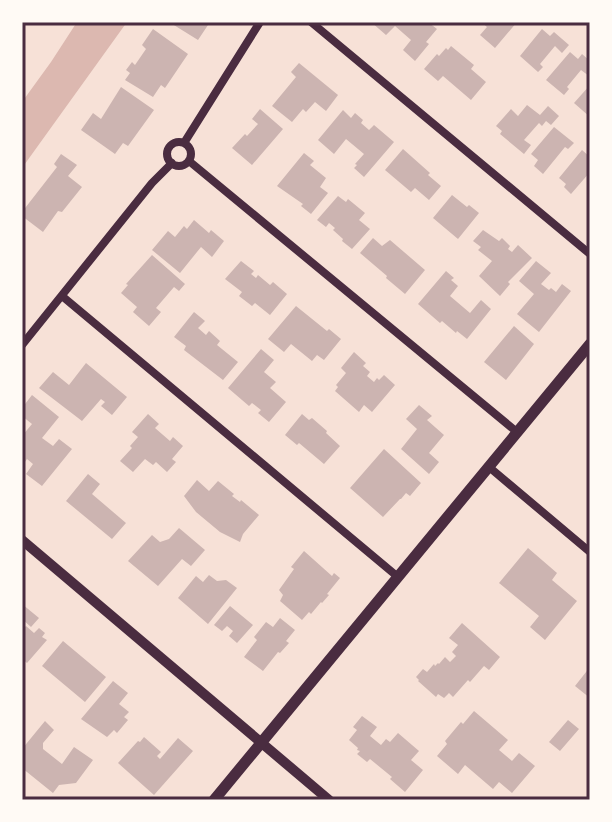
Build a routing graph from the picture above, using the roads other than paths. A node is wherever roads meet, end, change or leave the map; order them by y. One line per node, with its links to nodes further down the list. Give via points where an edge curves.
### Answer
1 (260, 22): 3 (street)
2 (311, 22): 6 (street)
3 (184, 143): 4 (street, via 191,150); 5 (street, via 170,146)
4 (189, 161): 5 (street, via 181,166); 10 (street)
5 (172, 163): 7 (street)
6 (590, 254)
7 (62, 296): 9 (street); 14 (street)
8 (590, 344): 10 (main road)
9 (22, 345)
10 (517, 432): 11 (main road)
11 (489, 467): 13 (street); 14 (main road)
12 (22, 540): 15 (street)
13 (590, 552)
14 (398, 577): 15 (main road)
15 (261, 742): 16 (main road); 17 (street)
16 (214, 800)
17 (329, 800)

